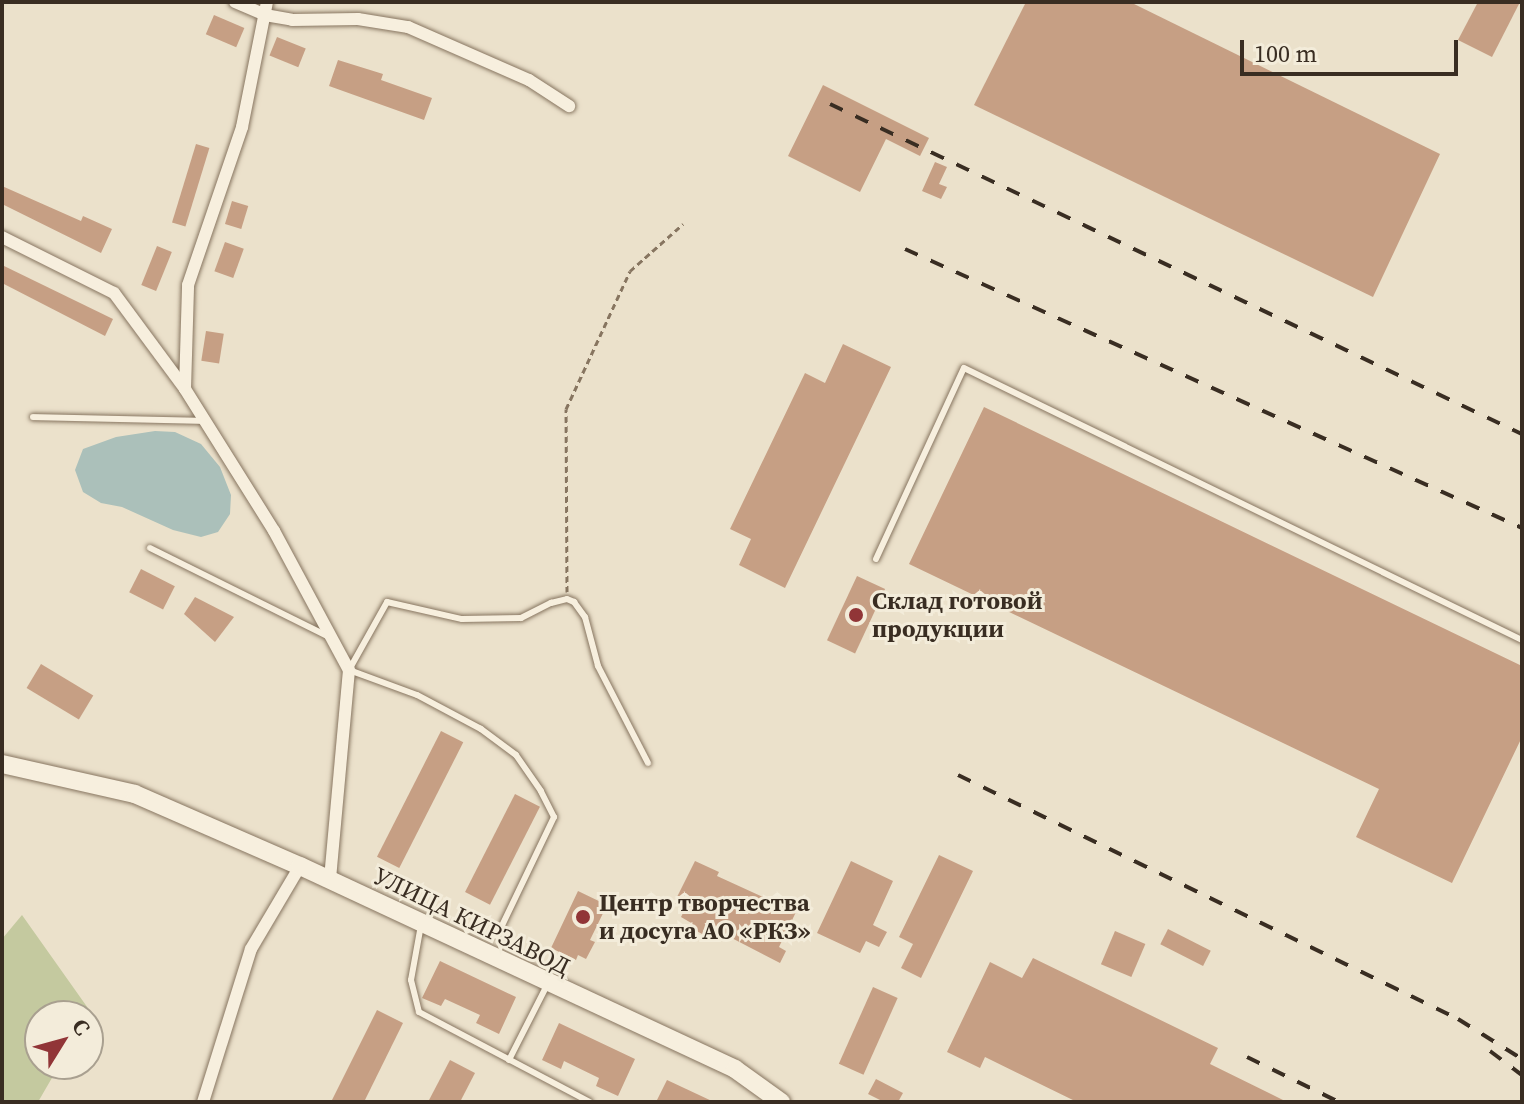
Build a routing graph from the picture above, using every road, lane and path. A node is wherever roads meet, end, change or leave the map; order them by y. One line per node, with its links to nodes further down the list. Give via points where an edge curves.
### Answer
1 (235, 2): 2 (street)
2 (266, 9): 3 (street, via 292,20 358,19 408,27 529,80); 6 (street, via 242,127 188,285)
3 (569, 106)
4 (683, 224): 11 (path, via 630,271 566,409)
5 (2, 237): 6 (street, via 114,293)
6 (185, 389): 8 (street)
7 (33, 417): 8 (lane)
8 (205, 421): 12 (street, via 274,531)
9 (150, 548): 12 (lane)
10 (876, 559): 13 (lane, via 964,368)
11 (567, 599): 14 (lane, via 521,618 462,619 387,602); 15 (lane, via 585,617 598,666)
12 (332, 639): 14 (street)
13 (1522, 640)
14 (349, 670): 18 (street); 20 (lane, via 417,695 481,729 516,755 541,791 554,817)
15 (648, 763)
16 (2, 764): 17 (street, УЛИЦА КИРЗАВОД, via 135,794)
17 (300, 866): 18 (street, УЛИЦА КИРЗАВОД); 23 (street, via 251,949)
18 (330, 879): 19 (street, УЛИЦА КИРЗАВОД)
19 (421, 925): 21 (street, УЛИЦА КИРЗАВОД); 22 (lane, via 411,980 419,1012)
20 (497, 936)
21 (548, 984): 22 (lane); 25 (street, УЛИЦА КИРЗАВОД, via 747,1075)
22 (509, 1060): 24 (lane)
23 (203, 1102)
24 (590, 1102)
25 (781, 1102)

